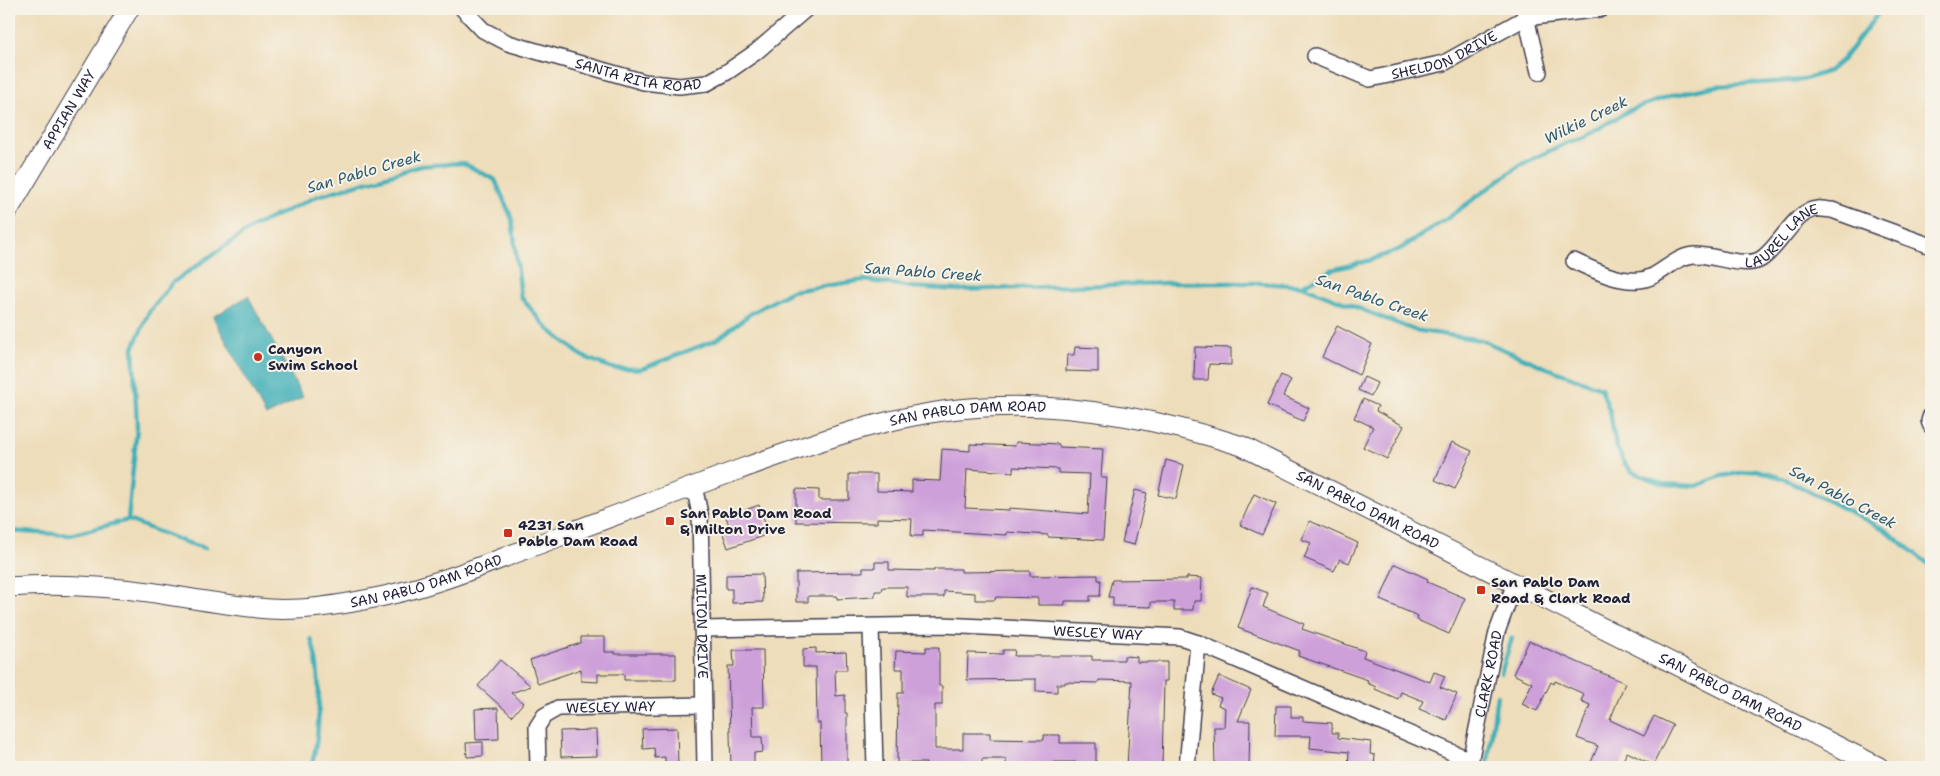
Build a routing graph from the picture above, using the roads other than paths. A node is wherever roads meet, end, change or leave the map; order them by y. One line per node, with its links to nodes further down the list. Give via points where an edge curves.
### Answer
1 (129, 9): 8 (main road, APPIAN WAY)
2 (462, 9): 3 (street, SANTA RITA ROAD, via 483,30 508,43 644,82 679,86 707,82 727,72)
3 (806, 9)
4 (1601, 9): 5 (street, SHELDON DRIVE)
5 (1524, 13): 6 (street, SHELDON DRIVE, via 1444,63 1370,79); 7 (street)
6 (1315, 56)
7 (1539, 72)
8 (9, 209)
9 (1931, 246): 10 (street, LAUREL LANE, via 1832,210 1815,209 1801,216 1760,260 1740,262 1693,255 1640,280 1605,274)
10 (1574, 261)
11 (1931, 415): 12 (street)
12 (1931, 426)
13 (694, 486): 14 (main road, SAN PABLO DAM ROAD, via 834,436 890,421 983,407 1027,405 1082,409 1192,430 1242,446); 15 (main road, SAN PABLO DAM ROAD, via 425,585 318,607 272,609 97,586); 17 (street, MILTON DRIVE, via 700,514)
14 (1515, 583): 20 (street, CLARK ROAD, via 1497,632); 25 (main road, SAN PABLO DAM ROAD)
15 (9, 587)
16 (871, 627): 17 (street, WESLEY WAY); 18 (street, WESLEY WAY, via 1018,628 1180,637); 23 (street)
17 (702, 629): 19 (street, MILTON DRIVE)
18 (1198, 643): 20 (street, WESLEY WAY); 24 (street)
19 (703, 705): 21 (street, WESLEY WAY, via 558,708 544,716 537,727); 22 (street, MILTON DRIVE)
20 (1469, 763)
21 (538, 767)
22 (705, 767)
23 (875, 767)
24 (1187, 767)
25 (1879, 767)

